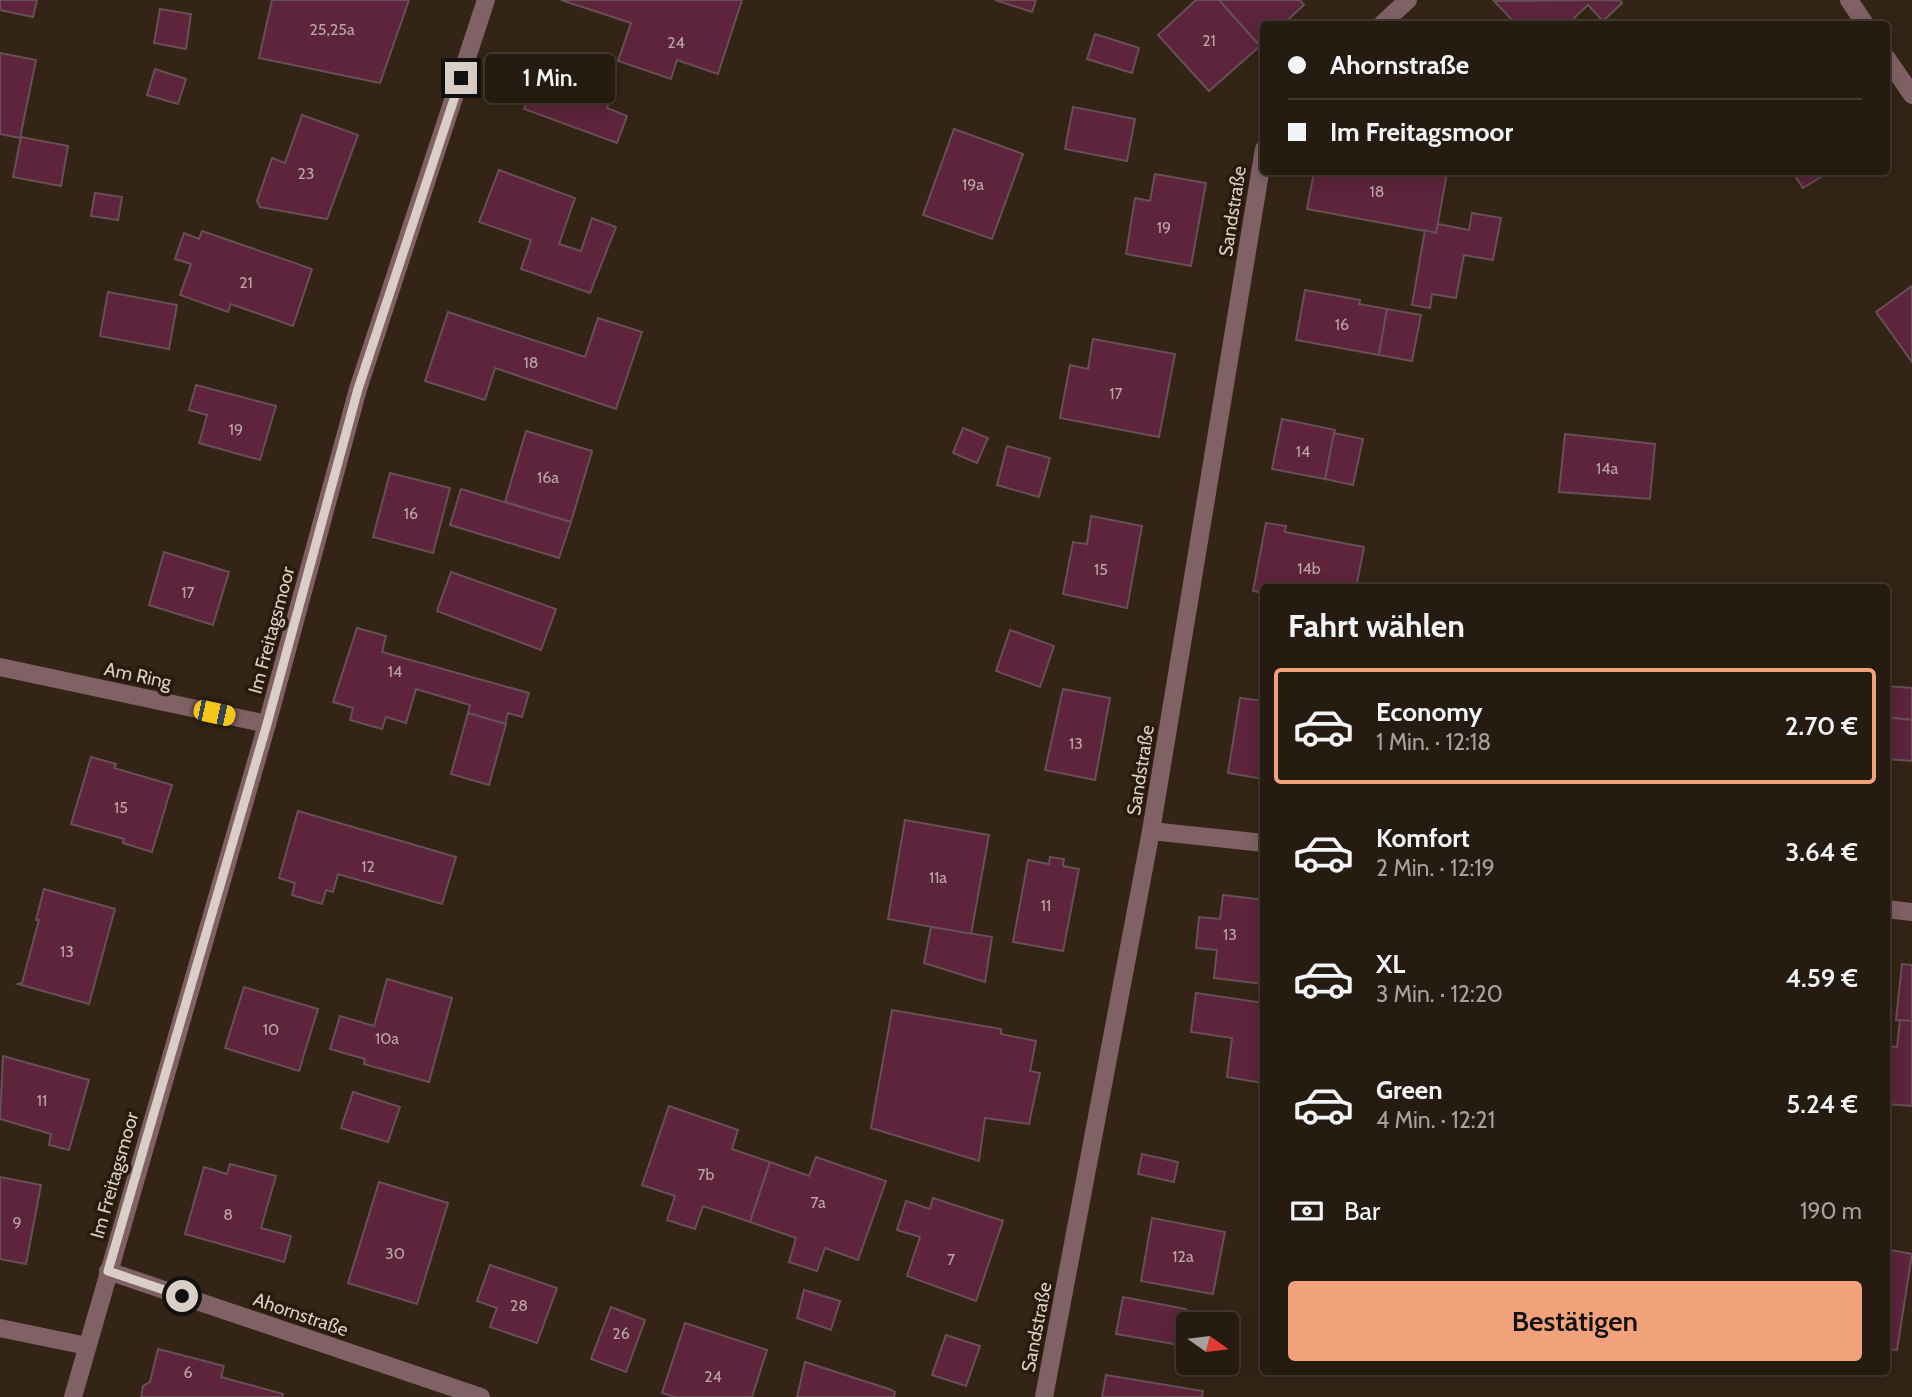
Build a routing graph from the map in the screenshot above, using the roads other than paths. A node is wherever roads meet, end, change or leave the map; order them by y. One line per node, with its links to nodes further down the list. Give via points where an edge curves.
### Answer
1 (486, 0): 10 (street, Im Freitagsmoor, via 358,389)
2 (1408, 0): 4 (street)
3 (1849, 0): 5 (street)
4 (1385, 21)
5 (1863, 21)
6 (1890, 63): 7 (street)
7 (1912, 95)
8 (1260, 173): 11 (street, Sandstraße)
9 (0, 667): 10 (street, Am Ring)
10 (267, 724): 15 (street, Im Freitagsmoor)
11 (1151, 831): 12 (street); 20 (street, Sandstraße)
12 (1260, 843)
13 (1890, 909): 14 (street)
14 (1912, 912)
15 (108, 1271): 17 (street, Im Freitagsmoor); 19 (street, Ahornstraße)
16 (0, 1328): 17 (street)
17 (87, 1346): 18 (street, Im Freitagsmoor)
18 (73, 1397)
19 (481, 1397)
20 (1044, 1397)

